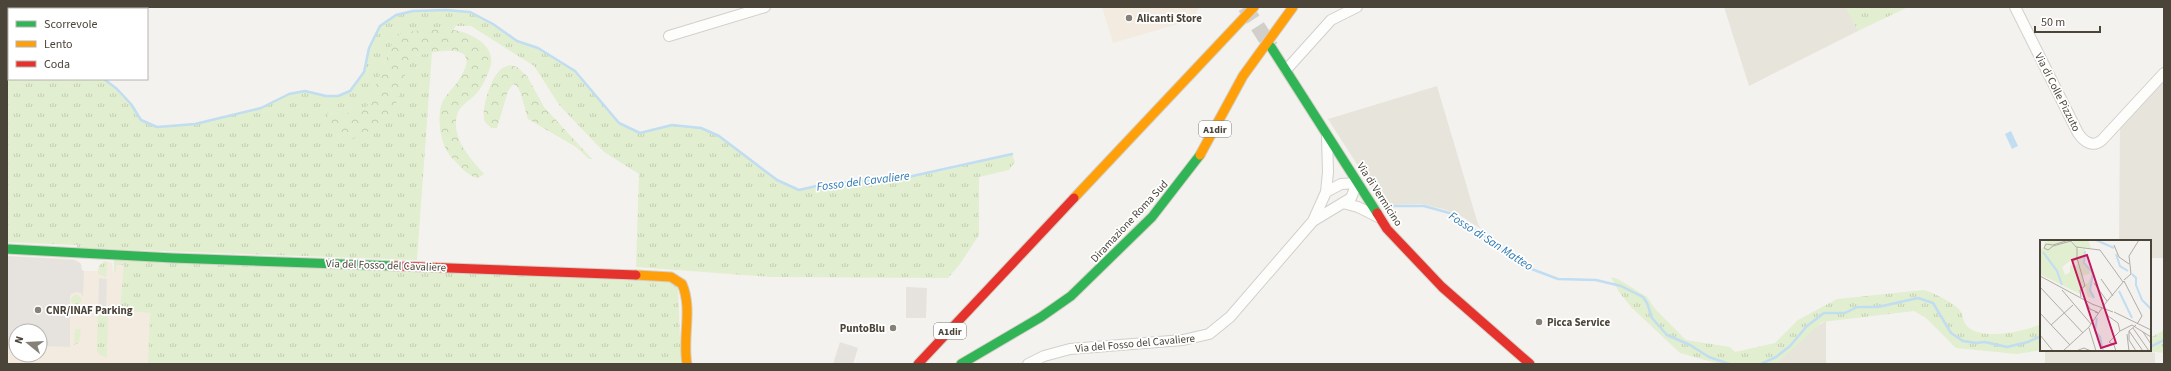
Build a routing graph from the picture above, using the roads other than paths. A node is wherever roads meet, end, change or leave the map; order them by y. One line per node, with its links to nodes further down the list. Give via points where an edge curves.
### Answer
1 (765, 7): 6 (street)
2 (1254, 7): 18 (main road, A1dir)
3 (1293, 7): 19 (main road, Diramazione Roma Sud / A1dir, via 1243,76 1199,157 1152,217 1094,276 1067,299)
4 (1357, 7): 8 (street, via 1331,20)
5 (2015, 7): 9 (street, Via di Colle Pizzuto, via 2078,133 2089,144 2096,144 2102,140)
6 (669, 36)
7 (1271, 47): 8 (main road, Via di Vermicino)
8 (1286, 70): 10 (main road, Via di Vermicino)
9 (2164, 73)
10 (1327, 132): 11 (main road, Via di Vermicino); 12 (street)
11 (1357, 183): 12 (street, via 1341,184); 13 (street, via 1354,194); 14 (main road, Via di Vermicino)
12 (1326, 192): 15 (street)
13 (1343, 204): 14 (street, via 1358,207); 15 (street)
14 (1378, 217): 21 (main road, Via di Vermicino, via 1407,252 1442,287)
15 (1313, 221): 20 (street, Via del Fosso del Cavaliere, via 1230,318 1209,334 1183,340 1070,349 1044,356)
16 (7, 249): 17 (main road, Via del Fosso del Cavaliere, via 671,278 679,281 685,292 684,345)
17 (687, 364)
18 (918, 364)
19 (961, 364)
20 (1028, 364)
21 (1530, 364)

